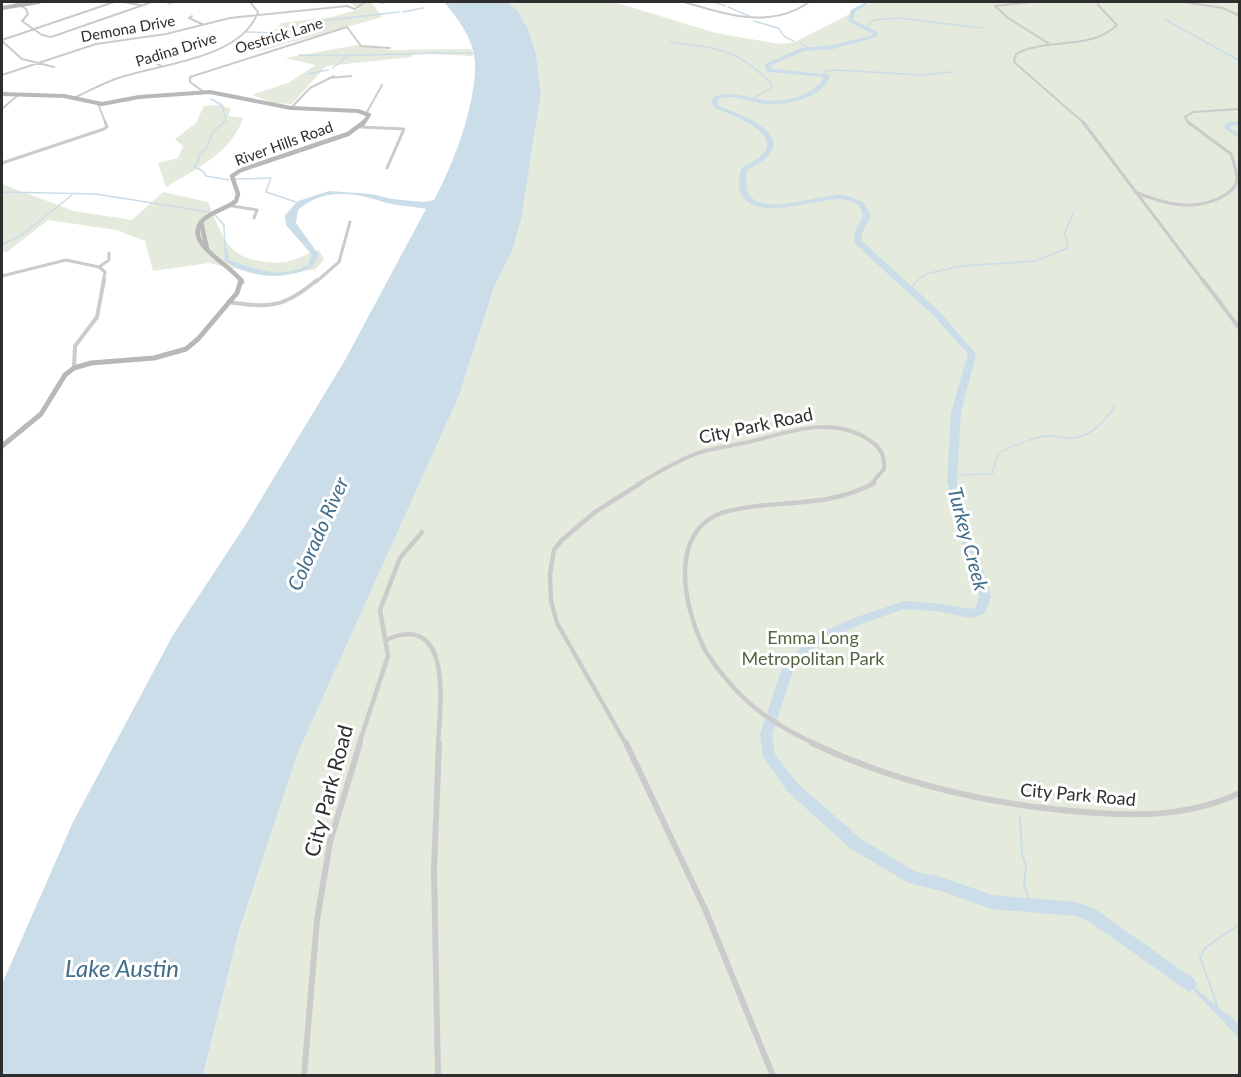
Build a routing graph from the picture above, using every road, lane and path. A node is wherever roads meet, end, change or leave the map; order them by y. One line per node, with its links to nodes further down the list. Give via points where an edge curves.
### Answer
1 (14, 2): 13 (street)
2 (39, 2): 13 (street)
3 (114, 2): 20 (street)
4 (123, 2): 14 (street)
5 (152, 2): 14 (street)
6 (250, 2): 17 (street)
7 (365, 2): 17 (street, Demona Drive, via 355,9 347,6)
8 (684, 2): 9 (street, via 761,20)
9 (809, 2)
10 (1031, 2): 24 (street, via 995,6)
11 (1099, 2): 24 (street, via 1116,21 1110,33 1098,38)
12 (1183, 2): 18 (street, via 1212,5)
13 (18, 5): 15 (street); 20 (street, via 28,14 22,21)
14 (143, 5): 20 (street, via 58,36 47,37)
15 (2, 8)
16 (192, 16): 19 (street, via 190,19)
17 (258, 16): 19 (street, Demona Drive); 28 (street, Padina Drive, via 229,45)
18 (1239, 16)
19 (202, 24): 23 (street, Demona Drive)
20 (33, 28): 22 (street)
21 (120, 35): 23 (street)
22 (2, 40): 27 (street, via 22,59)
23 (121, 40): 27 (street, Demona Drive)
24 (1047, 43): 47 (street, via 1018,52 1015,65 1081,120)
25 (390, 48): 35 (street, Oestrick Lane, via 361,46 347,27 190,77 190,82)
26 (147, 59): 28 (street)
27 (34, 63): 29 (street); 30 (street, Demona Drive)
28 (161, 66): 38 (street, Padina Drive)
29 (54, 67)
30 (2, 75)
31 (334, 76): 33 (street)
32 (351, 76): 33 (street)
33 (326, 78): 40 (street, via 299,96)
34 (382, 84): 43 (street, River Hills Road)
35 (204, 93): 39 (street); 40 (street)
36 (2, 94): 37 (street)
37 (19, 94): 38 (street); 41 (street)
38 (74, 98): 39 (street)
39 (98, 104): 45 (street, via 107,127 104,129)
40 (291, 108): 43 (street)
41 (2, 109)
42 (1239, 109): 48 (street, via 1193,112 1185,117 1231,154 1237,179 1234,187 1203,207)
43 (367, 112): 44 (street, River Hills Road, via 368,118)
44 (361, 127): 46 (street, via 404,129); 50 (street, River Hills Road, via 238,171 232,178 238,194)
45 (2, 163)
46 (387, 168)
47 (1135, 192): 48 (street); 49 (street)
48 (1154, 200): 49 (street)
49 (1143, 202): 57 (street)
50 (232, 206): 51 (street, via 257,210); 56 (street, via 201,222 198,236 208,251 240,278 241,288)
51 (254, 218)
52 (351, 222): 56 (street, via 339,261 296,298 261,307)
53 (109, 253): 54 (street, via 109,260)
54 (99, 267): 55 (street, via 66,260); 58 (street, via 105,272 98,312 75,346)
55 (2, 276)
56 (228, 302): 58 (street, via 186,349 154,358)
57 (1239, 330)
58 (74, 368): 59 (street, via 65,375 41,414)
59 (2, 446)
60 (422, 532): 61 (street, City Park Road, via 394,568 380,610)
61 (386, 640): 63 (street, City Park Road, via 387,661 365,722 324,872); 64 (street, via 404,633 420,638 439,659 441,672 434,870)
62 (1239, 793): 65 (street, City Park Road, via 1194,811 1146,815 963,797 872,770 764,717 705,652 690,599 688,544 702,524 716,515 740,508 808,503 855,491 882,473 883,454 870,440 851,430 814,428 695,454 672,465 561,538 552,558 551,602 554,615 627,744 669,829)
63 (304, 1076)
64 (438, 1076)
65 (773, 1076)

